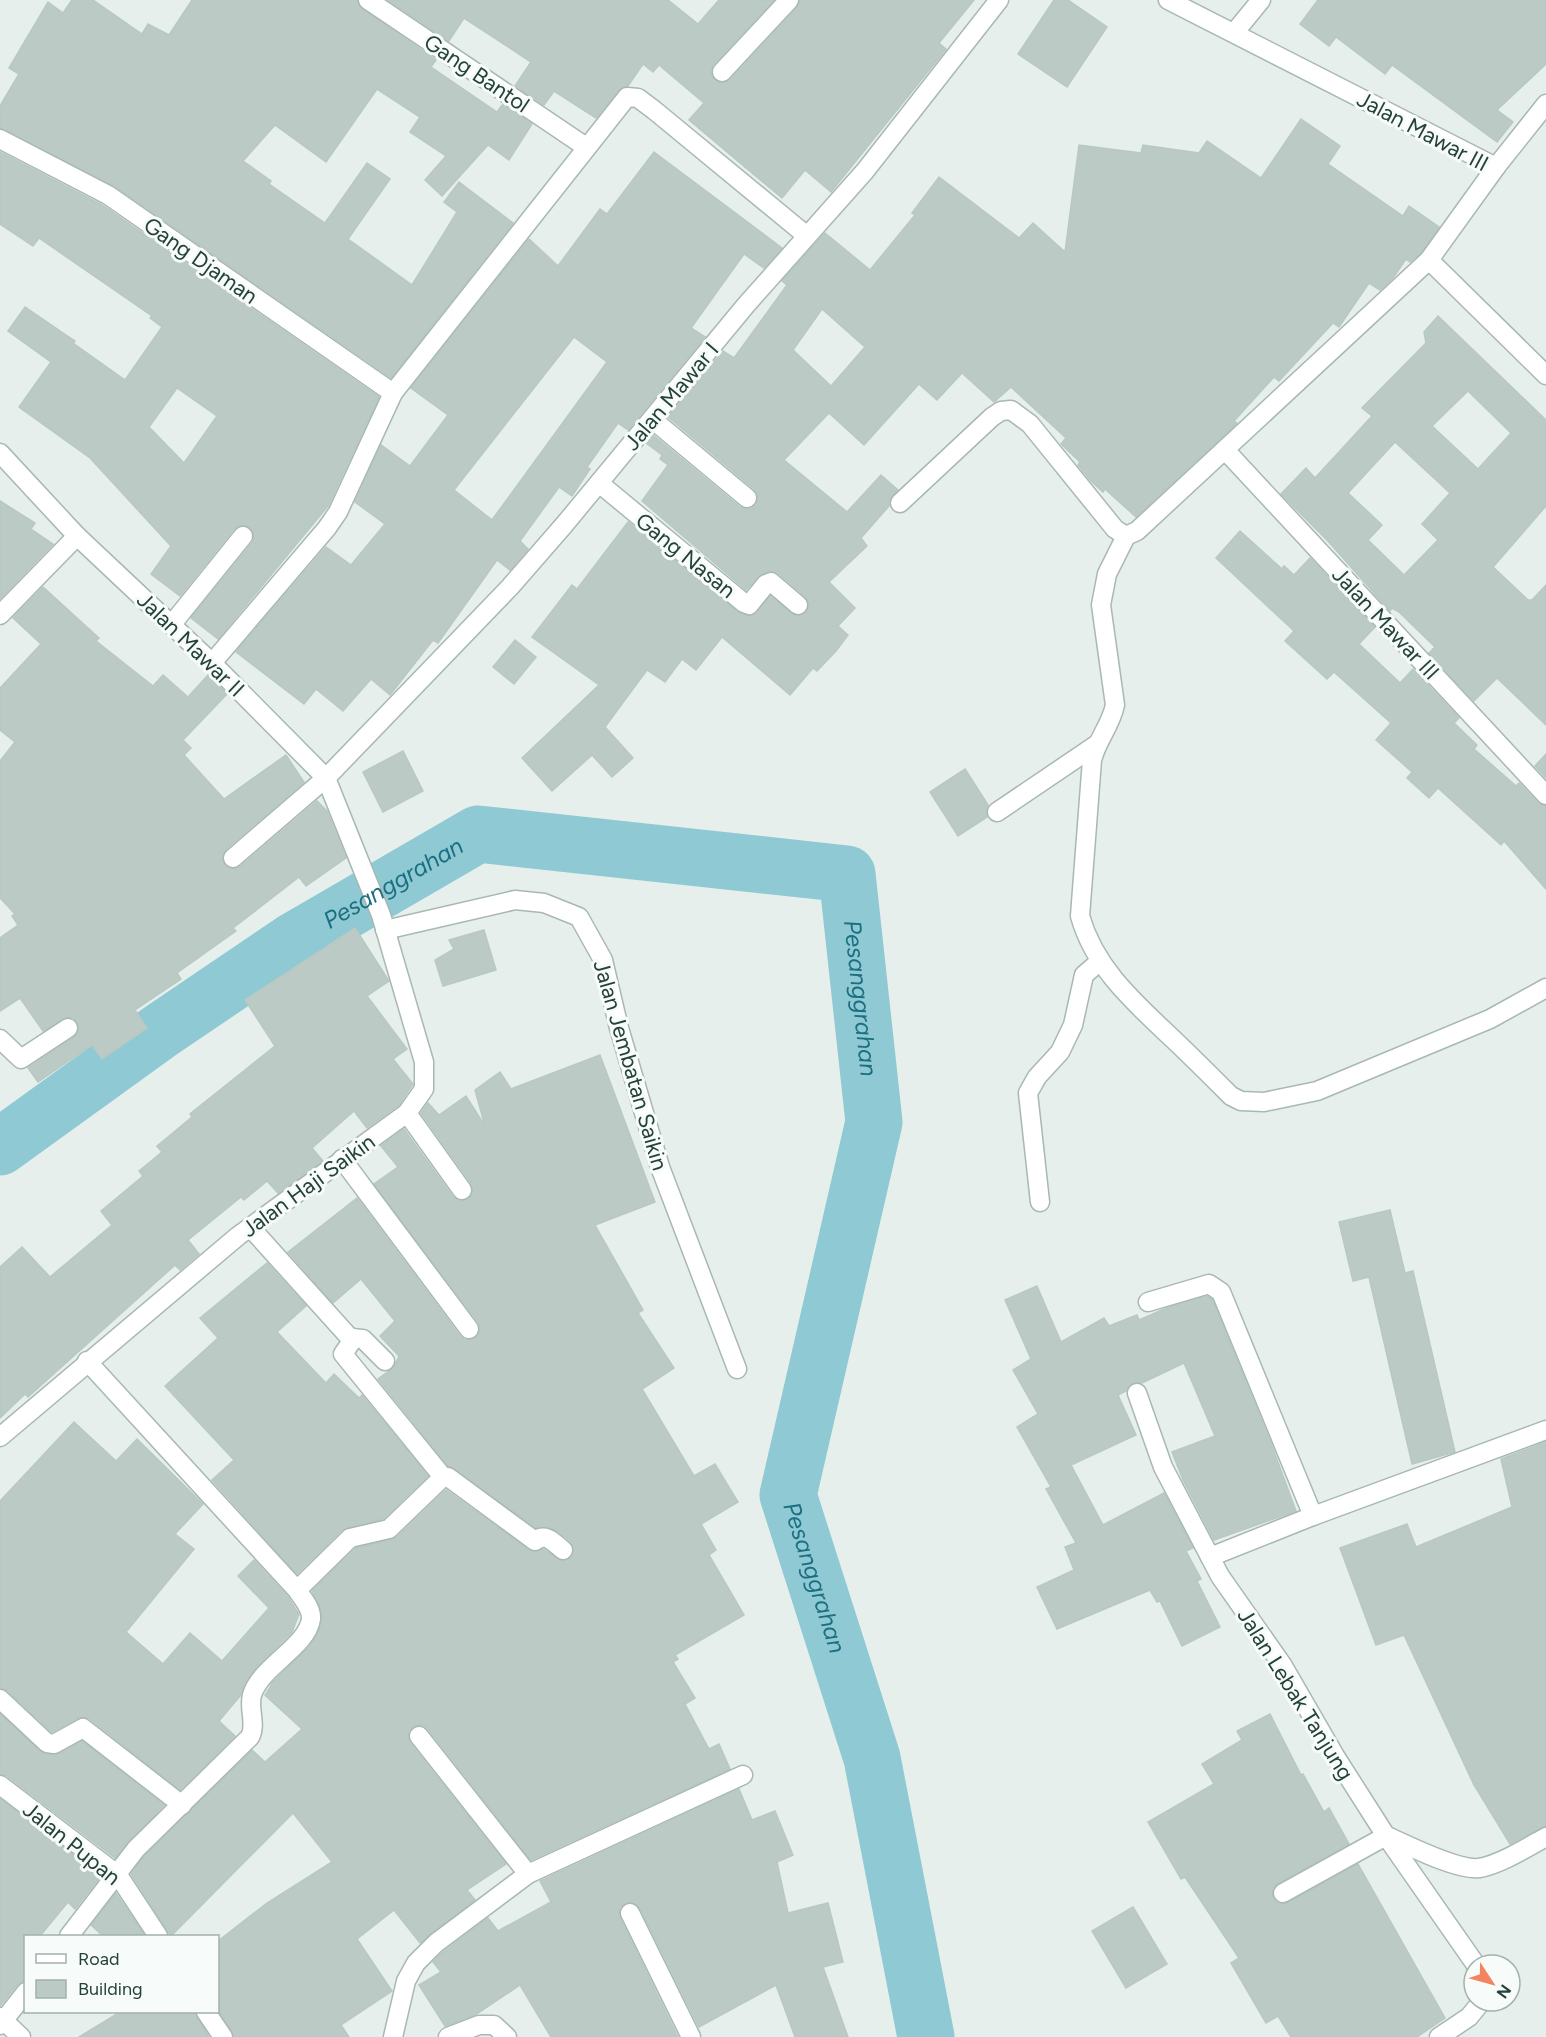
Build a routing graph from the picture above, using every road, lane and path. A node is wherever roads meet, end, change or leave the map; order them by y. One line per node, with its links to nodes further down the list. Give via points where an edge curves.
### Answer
1 (368, 0): 10 (street, Gang Bantol)
2 (789, 0): 7 (street)
3 (999, 0): 12 (street, Jalan Mawar I, via 898,132)
4 (1168, 0): 6 (street, Jalan Mawar III)
5 (1261, 0): 6 (street)
6 (1234, 33): 11 (street, Jalan Mawar III)
7 (722, 72)
8 (1546, 104): 11 (street)
9 (0, 139): 15 (street, Gang Djaman, via 108,195)
10 (586, 147): 12 (street, via 632,95); 15 (street)
11 (1496, 167): 13 (street, Jalan Mawar III)
12 (807, 236): 16 (street, Jalan Mawar I)
13 (1429, 260): 14 (street); 17 (street, Jalan Mawar III)
14 (1546, 375)
15 (393, 393): 28 (street, via 335,517)
16 (652, 419): 19 (street, Jalan Mawar I); 20 (street)
17 (1226, 450): 23 (street, Jalan Mawar III, via 1137,531); 31 (street, Jalan Mawar III)
18 (0, 453): 24 (street, Jalan Mawar II)
19 (598, 483): 25 (street, Gang Nasan, via 744,603 749,605 771,582); 30 (street, Jalan Mawar I, via 510,586)
20 (747, 498)
21 (900, 503): 23 (street, via 992,417 1011,410 1030,424 1115,529)
22 (243, 536): 27 (street)
23 (1126, 536): 29 (street, via 1103,589 1101,605 1115,705 1112,720)
24 (77, 537): 26 (street); 27 (street, Jalan Mawar II)
25 (798, 605)
26 (0, 615)
27 (172, 624): 28 (street, Jalan Mawar II)
28 (212, 663): 30 (street, Jalan Mawar II)
29 (1096, 745): 32 (street); 36 (street, via 1080,916)
30 (326, 778): 33 (street, Jalan Mawar II); 34 (street, Jalan Mawar I)
31 (1546, 795)
32 (996, 812)
33 (357, 852): 35 (street, Jalan Haji Saikin)
34 (233, 858)
35 (383, 923): 40 (street, Jalan Haji Saikin, via 424,1062 424,1089); 50 (street, Jalan Jembatan Saikin, via 516,900 544,903 579,917 603,960 660,1167)
36 (1099, 962): 37 (street, via 1126,995 1231,1096 1250,1102 1317,1091 1490,1019); 43 (street, via 1084,975 1073,1025 1060,1052 1028,1092)
37 (1546, 988)
38 (68, 1028): 39 (street, via 24,1058 18,1058)
39 (0, 1039)
40 (407, 1113): 41 (street, Jalan Haji Saikin); 42 (street)
41 (342, 1158): 44 (street, Jalan Haji Saikin); 46 (street)
42 (462, 1190)
43 (1040, 1202)
44 (250, 1227): 47 (street); 48 (street, Jalan Haji Saikin)
45 (1148, 1302): 55 (street, via 1209,1284 1221,1292)
46 (469, 1329)
47 (354, 1338): 49 (street, via 363,1339); 54 (street, via 343,1354)
48 (87, 1361): 53 (street, Jalan Haji Saikin); 58 (street)
49 (385, 1361)
50 (737, 1369)
51 (1137, 1393): 57 (street, Jalan Lebak Tanjung, via 1163,1467)
52 (1546, 1430): 55 (street)
53 (0, 1437)
54 (441, 1478): 56 (street, via 448,1477 535,1541 547,1537); 58 (street, via 389,1529 350,1538)
55 (1313, 1516): 57 (street)
56 (563, 1550)
57 (1210, 1557): 64 (street, Jalan Lebak Tanjung, via 1283,1666)
58 (297, 1590): 63 (street, via 311,1618 295,1644 256,1686 251,1698 250,1737)
59 (0, 1700): 63 (street, via 47,1743 54,1744 82,1728)
60 (418, 1736): 66 (street)
61 (743, 1775): 66 (street)
62 (0, 1785): 67 (street, Jalan Pupan)
63 (182, 1805): 67 (street, via 136,1849)
64 (1386, 1836): 65 (street, via 1441,1860 1478,1868); 68 (street); 72 (street, Jalan Lebak Tanjung)
65 (1546, 1837)
66 (528, 1874): 79 (street, via 436,1943 416,1963 406,1981)
67 (118, 1875): 70 (street); 71 (street, Jalan Pupan)
68 (1283, 1893)
69 (630, 1913): 82 (street)
70 (70, 1935)
71 (157, 1935)
72 (1468, 1953)
73 (24, 1994): 76 (street)
74 (207, 2013): 78 (street)
75 (1472, 2013): 83 (street)
76 (1, 2021): 77 (street)
77 (21, 2037)
78 (223, 2037)
79 (393, 2037)
80 (448, 2037): 81 (street, via 479,2025 494,2025)
81 (507, 2037)
82 (691, 2037)
83 (1439, 2037)

